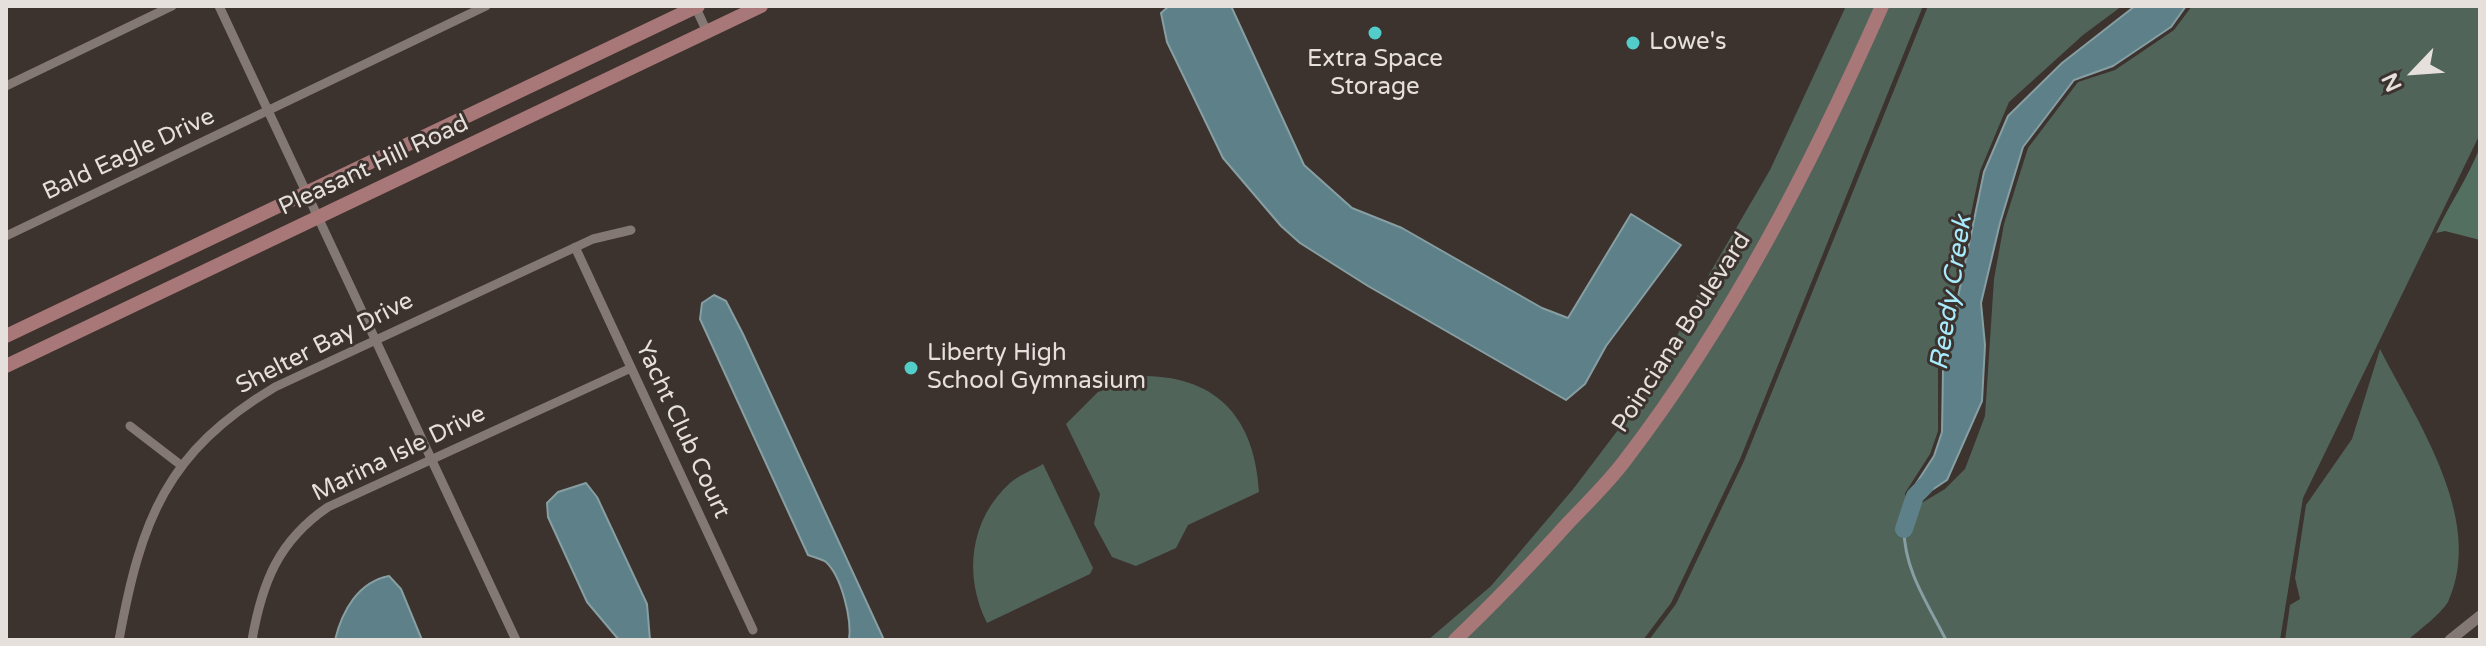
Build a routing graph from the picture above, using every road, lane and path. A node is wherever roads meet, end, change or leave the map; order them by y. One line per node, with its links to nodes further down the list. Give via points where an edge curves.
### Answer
1 (172, 6): 8 (street)
2 (219, 6): 9 (street)
3 (486, 6): 9 (street, Bald Eagle Drive)
4 (696, 6): 7 (street); 10 (main road, Pleasant Hill Road)
5 (761, 6): 7 (main road, Pleasant Hill Road)
6 (1882, 6): 27 (main road, Poinciana Boulevard, via 1802,176 1708,344 1624,462 1516,583)
7 (707, 32): 11 (main road, Pleasant Hill Road)
8 (6, 86)
9 (270, 110): 10 (street); 13 (street, Bald Eagle Drive)
10 (308, 192): 11 (street); 15 (main road, Pleasant Hill Road)
11 (320, 216): 16 (street); 17 (main road, Pleasant Hill Road)
12 (631, 230): 14 (street, Shelter Bay Drive)
13 (6, 236)
14 (575, 247): 16 (street, Shelter Bay Drive); 18 (street, Yacht Club Court)
15 (6, 336)
16 (377, 339): 20 (street); 21 (street, Shelter Bay Drive, via 240,408)
17 (6, 366)
18 (631, 368): 20 (street, Marina Isle Drive); 23 (street, Yacht Club Court)
19 (130, 426): 21 (street)
20 (433, 459): 25 (street, Marina Isle Drive, via 328,507 291,537 264,584); 26 (street)
21 (182, 466): 24 (street, Shelter Bay Drive, via 150,517 136,554)
22 (2480, 616): 28 (street)
23 (753, 630)
24 (119, 640)
25 (252, 640)
26 (516, 640)
27 (1455, 640)
28 (2450, 640)

